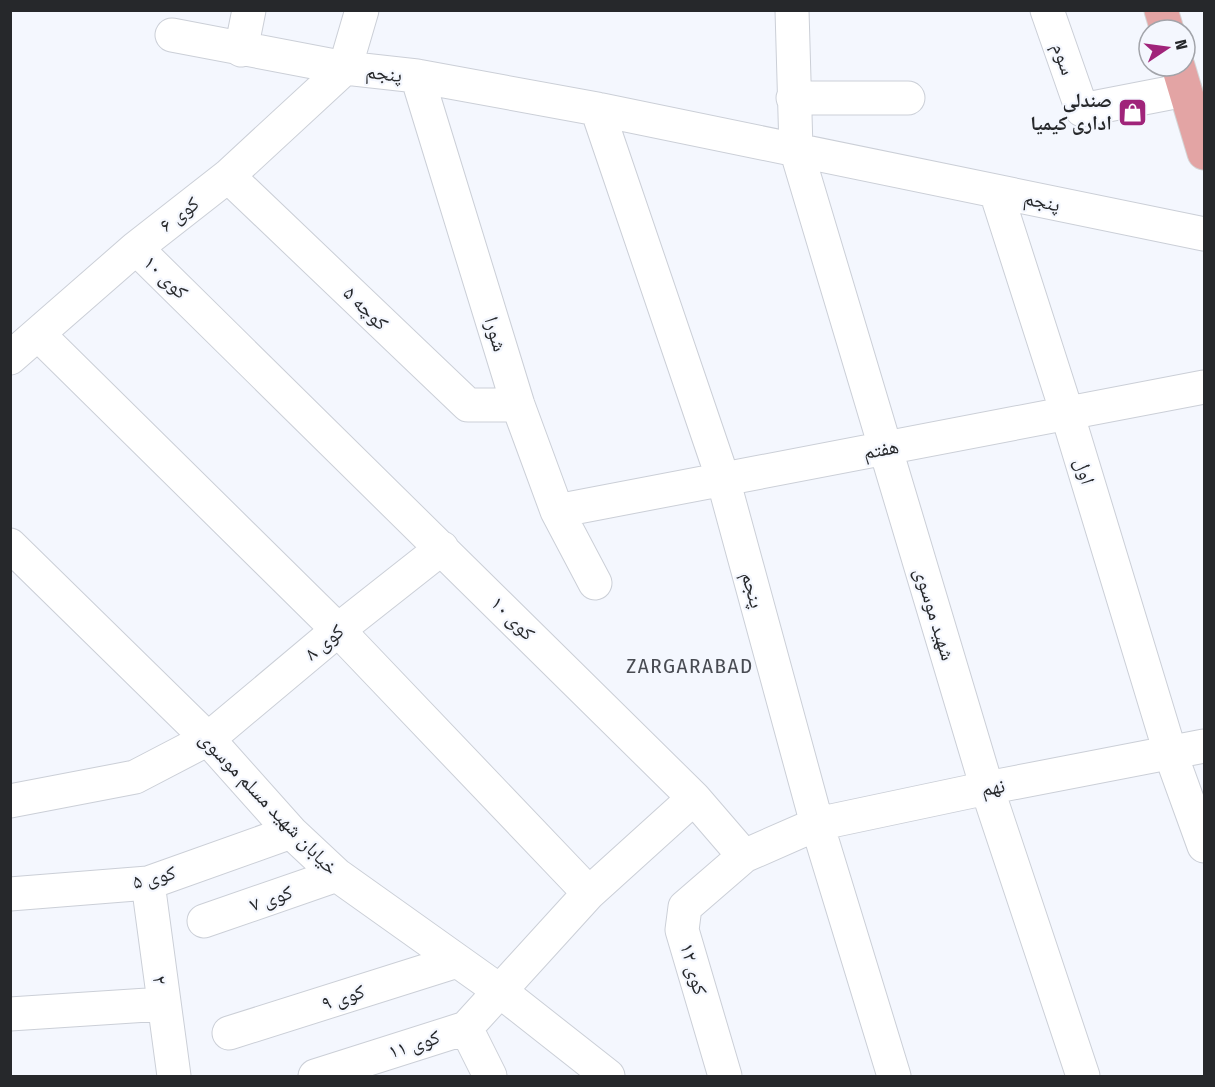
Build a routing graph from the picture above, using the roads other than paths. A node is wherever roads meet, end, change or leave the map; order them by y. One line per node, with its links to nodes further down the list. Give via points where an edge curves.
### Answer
1 (249, 10): 6 (street)
2 (362, 10): 7 (street)
3 (792, 10): 10 (street, شهید موسوی)
4 (1047, 10): 9 (street, سوم, via 1082,110)
5 (172, 35): 6 (street, پنجم)
6 (241, 50): 7 (street, پنجم)
7 (345, 68): 8 (street, پنجم); 15 (street, کوی ۶)
8 (417, 76): 12 (street, پنجم); 22 (street, شورا)
9 (1181, 78): 14 (main road)
10 (793, 98): 11 (street); 13 (street, شهید موسوی)
11 (908, 98)
12 (597, 109): 13 (street, پنجم); 25 (street, پنجم)
13 (796, 149): 16 (street, پنجم); 24 (street, شهید موسوی)
14 (1204, 153)
15 (228, 176): 18 (street, کوی ۶); 22 (street, کوچه ۵, via 468,405)
16 (996, 192): 17 (street, پنجم); 23 (street, اول)
17 (1204, 234)
18 (136, 248): 19 (street, کوی ۶); 28 (street, کوی ۱۰)
19 (39, 335): 20 (street, کوی ۶); 30 (street)
20 (10, 358)
21 (1204, 387): 23 (street, هفتم)
22 (518, 405): 26 (street, شورا)
23 (1067, 413): 24 (street, هفتم); 33 (street, اول)
24 (885, 448): 25 (street, هفتم); 34 (street, شهید موسوی)
25 (723, 479): 26 (street, هفتم); 37 (street, پنجم)
26 (557, 511): 29 (street, شورا)
27 (10, 546): 31 (street, خیابان شهید مسلم موسوی)
28 (442, 548): 30 (street, کوی ۸); 35 (street, کوی ۱۰)
29 (595, 583)
30 (338, 630): 31 (street, کوی ۸); 43 (street)
31 (208, 738): 36 (street, کوی ۸, via 135,777); 38 (street, خیابان شهید مسلم موسوی)
32 (1204, 746): 33 (street, نهم)
33 (1170, 752): 34 (street, نهم); 39 (street, اول)
34 (987, 788): 37 (street, نهم); 58 (street, شهید موسوی)
35 (694, 798): 40 (street, کوی ۱۰); 43 (street)
36 (10, 801)
37 (817, 824): 40 (street, کوی ۱۲); 57 (street, پنجم)
38 (291, 831): 41 (street, خیابان شهید مسلم موسوی); 42 (street, کوی ۵)
39 (1204, 846)
40 (744, 856): 56 (street, کوی ۱۲, via 685,907 682,930)
41 (337, 875): 45 (street, کوی ۷); 46 (street, خیابان شهید مسلم موسوی)
42 (148, 883): 44 (street, کوی ۵); 48 (street, ۲)
43 (589, 893): 47 (street)
44 (10, 894)
45 (204, 921)
46 (457, 961): 47 (street, خیابان شهید مسلم موسوی); 51 (street, کوی ۹)
47 (500, 991): 50 (street, کوی ۱۱); 55 (street, خیابان شهید مسلم موسوی)
48 (163, 1004): 49 (street); 52 (street, ۲)
49 (10, 1014)
50 (466, 1028): 53 (street, کوی ۱۱); 54 (street)
51 (229, 1033)
52 (174, 1077)
53 (315, 1077)
54 (490, 1077)
55 (608, 1077)
56 (725, 1077)
57 (894, 1077)
58 (1083, 1077)

